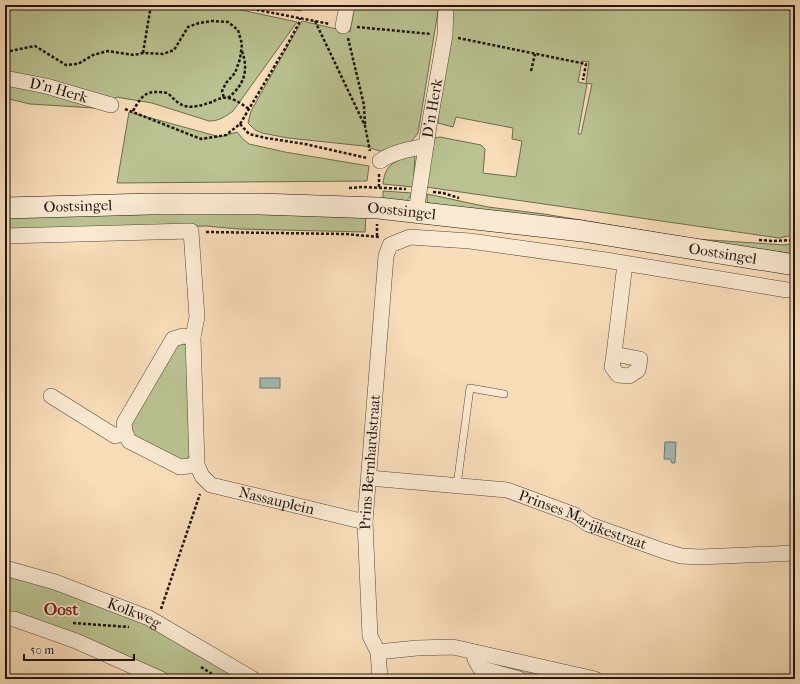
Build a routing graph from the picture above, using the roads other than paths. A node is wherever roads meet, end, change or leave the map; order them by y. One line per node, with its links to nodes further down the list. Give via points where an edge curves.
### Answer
1 (347, 5): 3 (street)
2 (446, 5): 6 (street, D'n Herk, via 445,35)
3 (343, 26)
4 (5, 78): 5 (street, D'n Herk, via 46,86)
5 (111, 105)
6 (426, 146): 7 (street); 9 (street, D'n Herk)
7 (376, 160)
8 (5, 208): 9 (main road, Oostsingel, via 260,204 378,208)
9 (416, 212): 13 (main road, Oostsingel, via 582,231)
10 (5, 236): 15 (street, Oostsingel, via 191,231 197,317)
11 (390, 245): 12 (street, Oostsingel, via 410,237 470,241); 21 (street, Prins Bernhardstraat, via 386,256)
12 (625, 264): 14 (street, Oostsingel); 16 (street)
13 (795, 265)
14 (787, 290)
15 (193, 337): 19 (street, via 173,339 124,424); 20 (street)
16 (614, 354)
17 (504, 394): 22 (lane, via 470,388)
18 (51, 396): 19 (street, via 115,436)
19 (125, 432): 20 (street, via 129,441 180,467)
20 (197, 465): 23 (street, Nassauplein, via 205,480 211,485)
21 (369, 478): 22 (street, Prinses Marijkestraat); 23 (street, Prins Bernhardstraat)
22 (457, 485): 24 (street, Prinses Marijkestraat, via 507,490 575,516 588,524 681,556)
23 (366, 522): 27 (street, Prins Bernhardstraat, via 370,636)
24 (795, 552)
25 (5, 568): 30 (street, Kolkweg, via 55,582 157,622)
26 (5, 619): 29 (street, via 14,619 76,641)
27 (375, 652): 28 (street, via 453,647); 31 (street, Prins Bernhardstraat)
28 (474, 652): 32 (street, via 480,668); 33 (street)
29 (161, 679)
30 (253, 679)
31 (380, 679)
32 (519, 679)
33 (595, 679)

